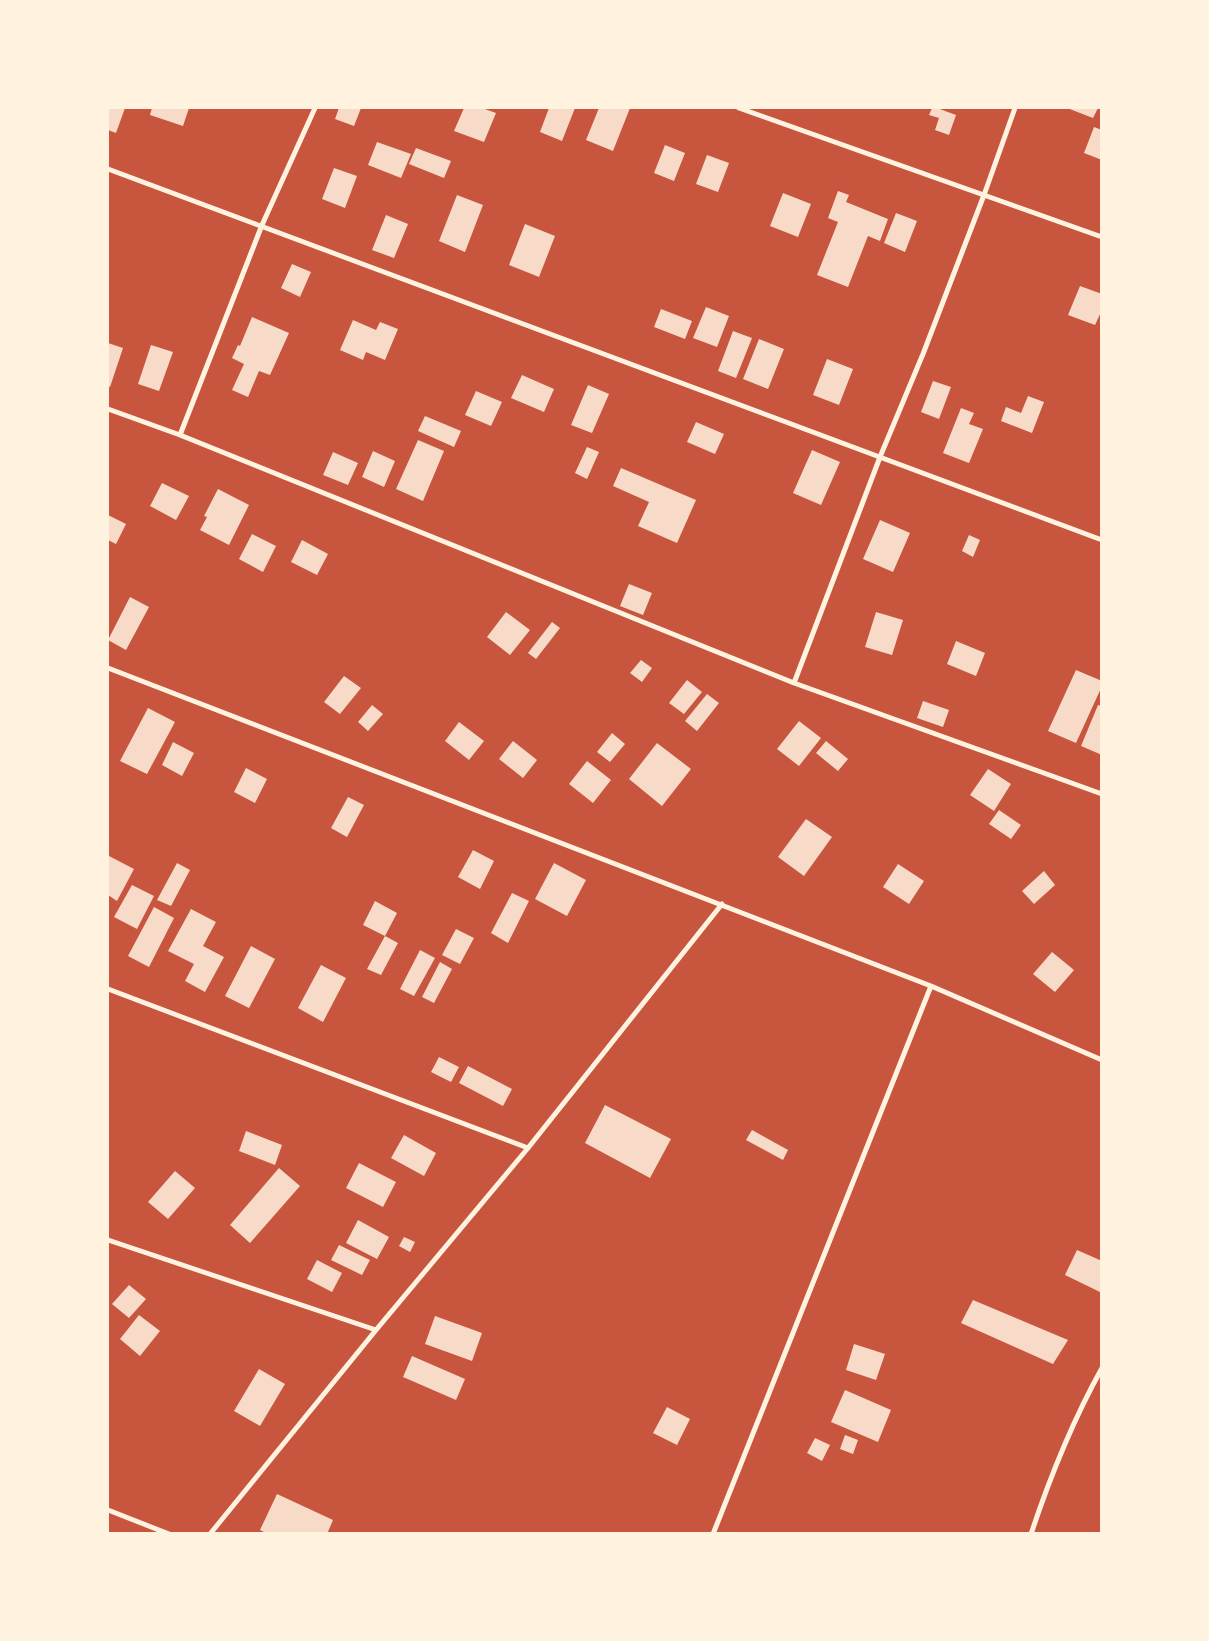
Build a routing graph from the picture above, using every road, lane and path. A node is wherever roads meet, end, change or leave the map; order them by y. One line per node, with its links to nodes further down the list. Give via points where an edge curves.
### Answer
1 (314, 108): 6 (street)
2 (739, 108): 5 (street)
3 (1015, 108): 5 (street)
4 (108, 169): 6 (street)
5 (984, 195): 7 (street); 10 (street)
6 (262, 225): 9 (street); 10 (street)
7 (1102, 237)
8 (108, 409): 9 (street)
9 (180, 435): 13 (street)
10 (880, 457): 11 (street); 13 (street)
11 (1102, 540)
12 (108, 668): 15 (street)
13 (794, 683): 14 (street)
14 (1102, 794)
15 (722, 904): 16 (street); 19 (street)
16 (931, 986): 18 (street); 26 (street)
17 (108, 989): 19 (street)
18 (1102, 1060)
19 (528, 1148): 21 (street)
20 (108, 1240): 21 (street)
21 (376, 1330): 25 (street)
22 (1102, 1368): 27 (street, via 1065,1445)
23 (108, 1510): 24 (street)
24 (168, 1534)
25 (210, 1534)
26 (713, 1534)
27 (1031, 1534)

